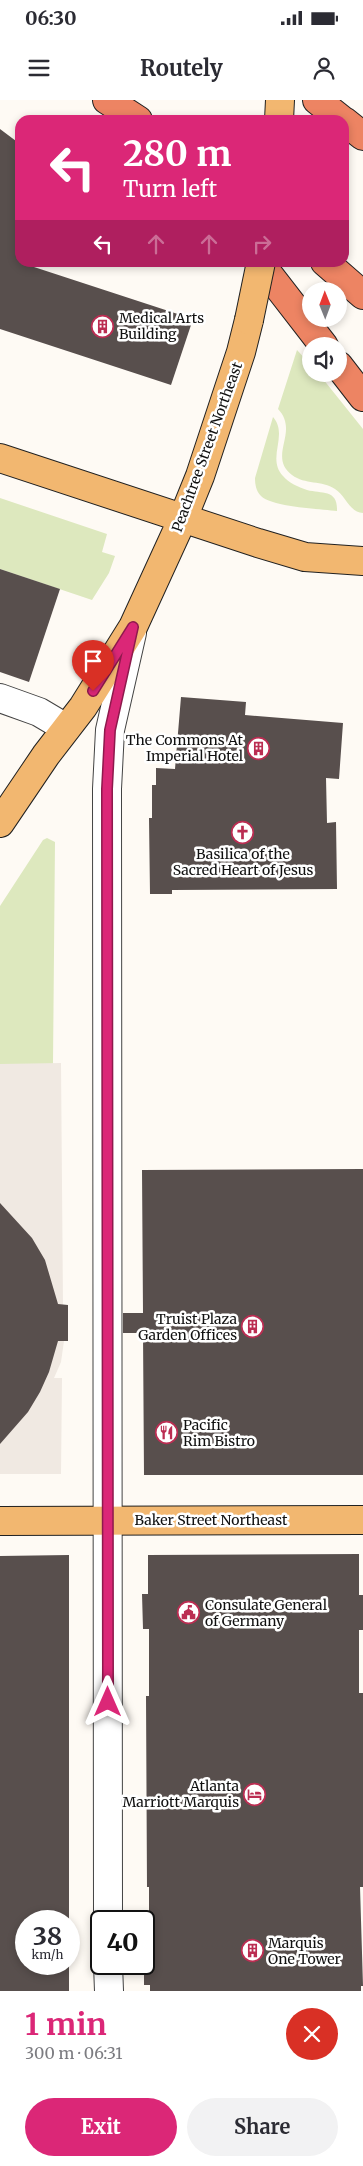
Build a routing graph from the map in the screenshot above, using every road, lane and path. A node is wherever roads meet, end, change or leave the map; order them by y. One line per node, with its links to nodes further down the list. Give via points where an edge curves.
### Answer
1 (107, 100): 4 (highway)
2 (280, 100): 5 (main road)
3 (317, 100): 6 (highway)
4 (130, 115)
5 (279, 115)
6 (336, 115)
7 (349, 126): 8 (highway)
8 (363, 136)
9 (259, 267): 17 (main road, Peachtree Street Northeast, bridge, via 242,352)
10 (264, 267): 13 (highway)
11 (331, 267): 12 (highway)
12 (363, 295)
13 (317, 337)
14 (347, 376): 15 (highway)
15 (363, 397)
16 (0, 458): 17 (main road)
17 (183, 518): 18 (main road, via 305,557); 19 (main road, Peachtree Street Northeast)
18 (363, 561)
19 (133, 627): 21 (main road, Peachtree Street Northeast, via 83,707); 24 (street, via 110,730 107,789)
20 (0, 698): 21 (street, via 39,712)
21 (66, 728): 22 (main road, Peachtree Street Northeast)
22 (0, 823)
23 (0, 1520): 24 (main road, Baker Street Northeast)
24 (107, 1520): 25 (main road, Baker Street Northeast); 26 (street)
25 (363, 1520)
26 (108, 1910)
27 (108, 1975): 28 (street)
28 (109, 1991)

